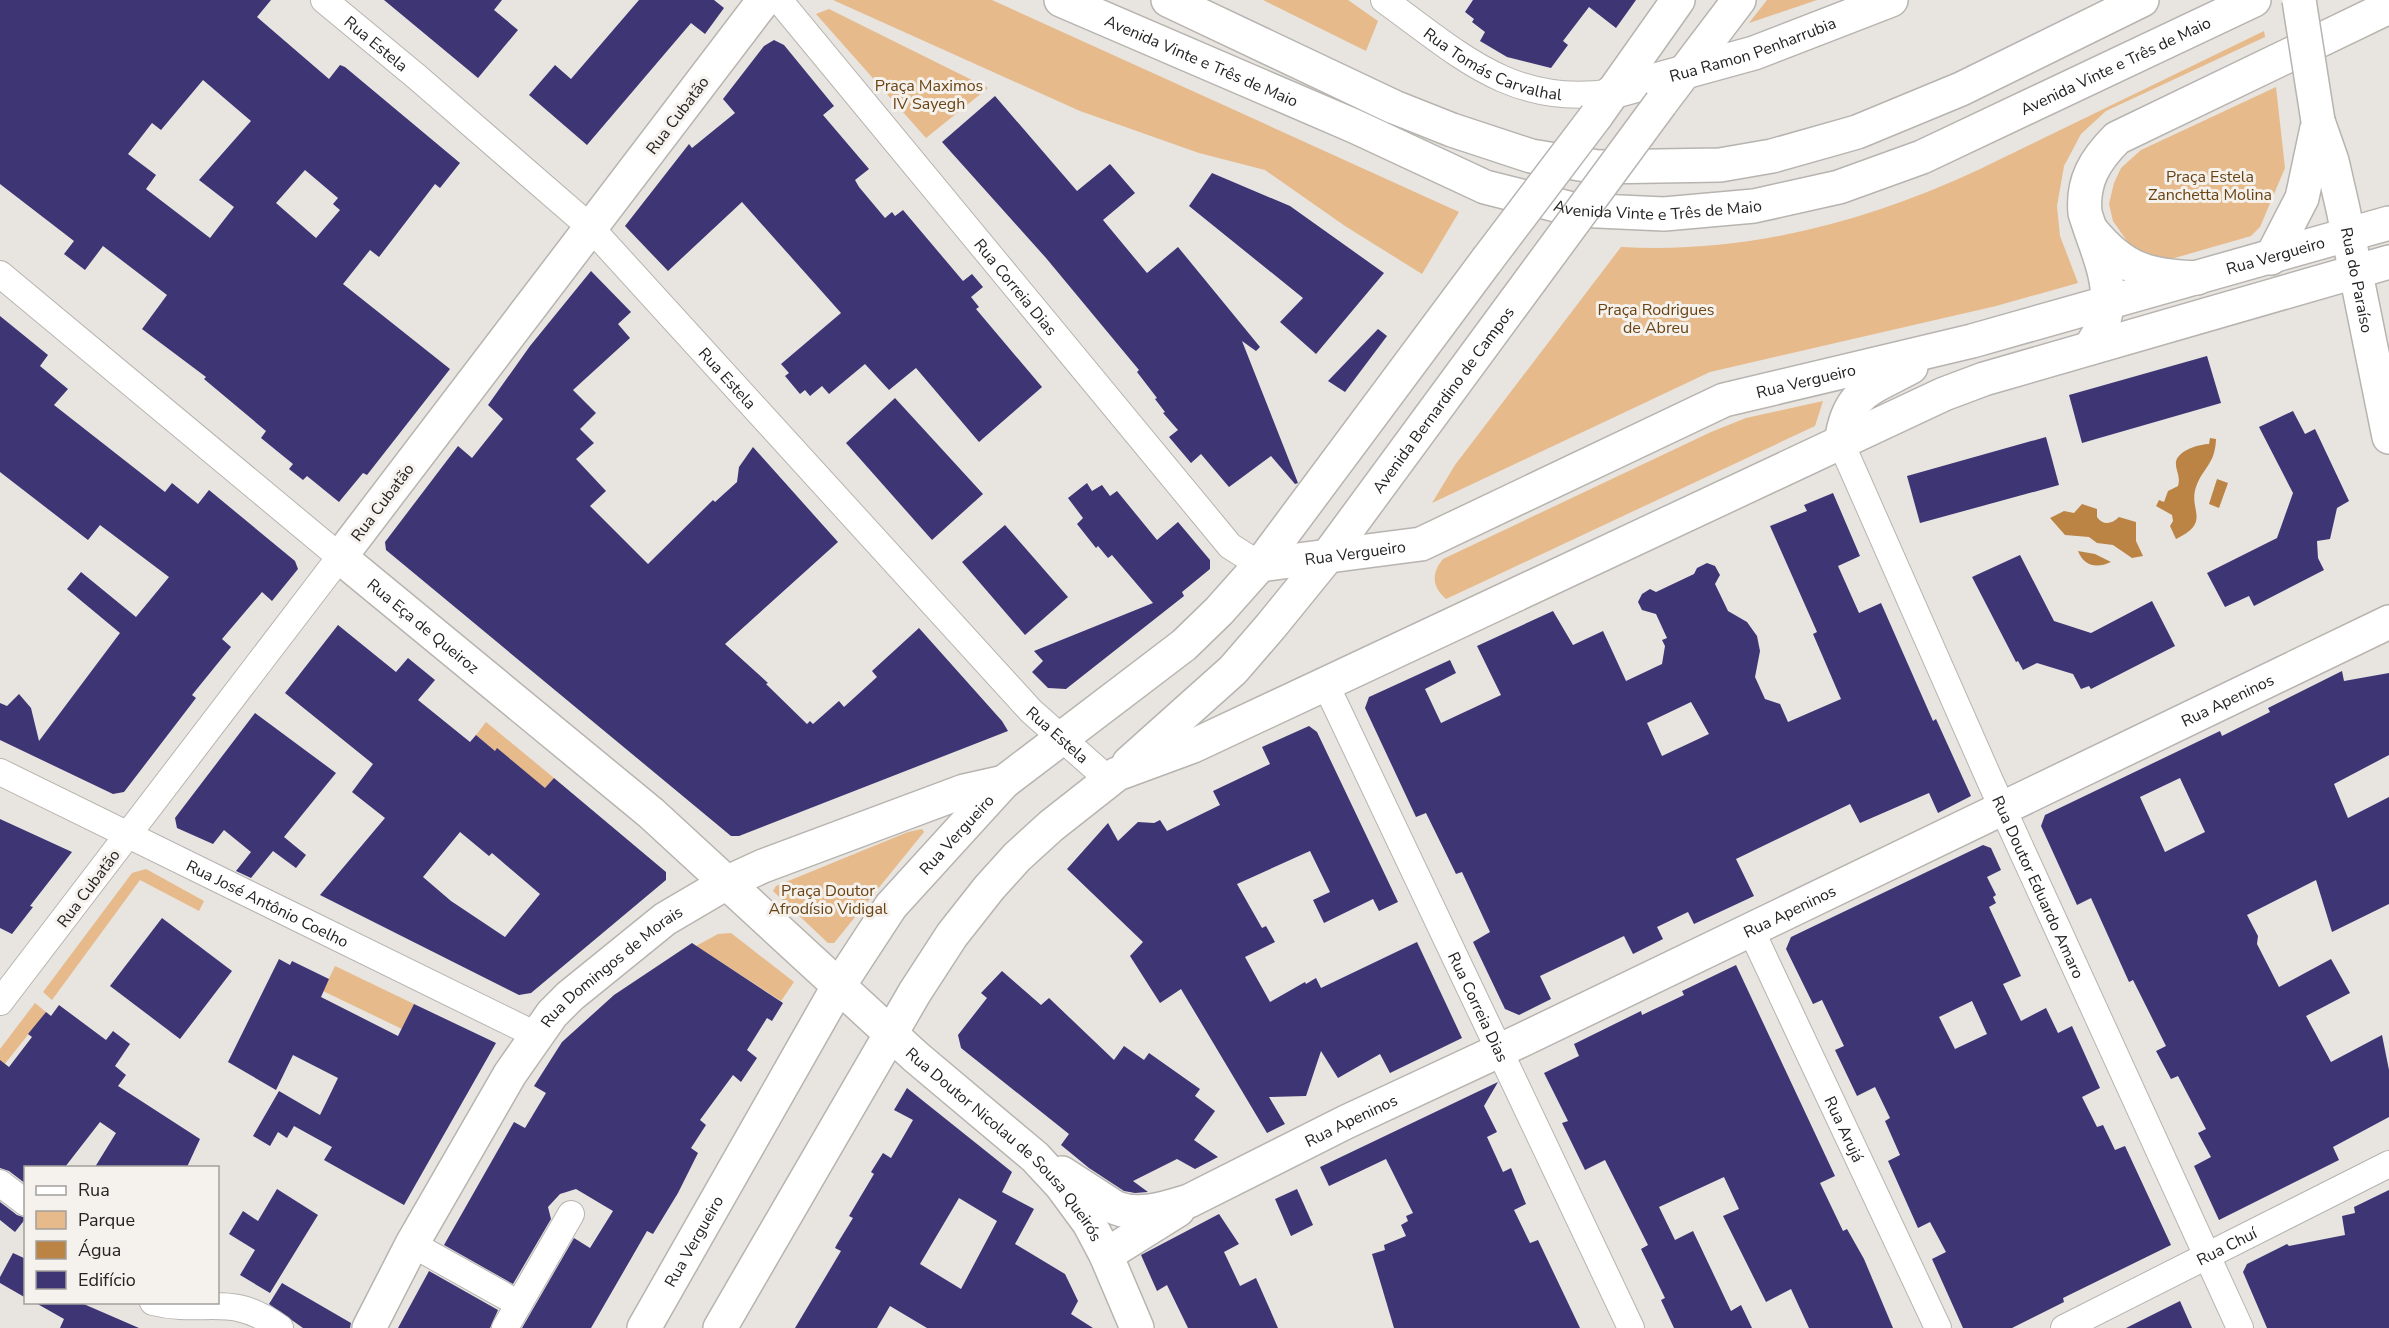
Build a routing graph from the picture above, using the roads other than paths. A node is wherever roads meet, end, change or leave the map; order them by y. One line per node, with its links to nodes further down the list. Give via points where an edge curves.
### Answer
1 (324, 0): 18 (street, Rua Estela)
2 (764, 0): 18 (main road, Rua Cubatão)
3 (779, 0): 33 (street, Rua Correia Dias, via 1230,546)
4 (1062, 0): 11 (main road, Avenida Vinte e Três de Maio, via 1485,187 1576,210 1664,214 1754,206 1839,187 1922,157)
5 (1168, 0): 10 (main road, via 1394,107 1452,130 1531,156 1609,167 1720,165 1772,156 1857,132 1961,89)
6 (1384, 0): 15 (street, Rua Tomás Carvalhal, via 1493,77)
7 (1678, 0): 15 (main road)
8 (1739, 0): 14 (main road, Avenida Bernardino de Campos)
9 (1891, 0): 14 (main road, Rua Ramon Penharrubia, via 1754,53)
10 (2142, 0)
11 (2254, 0)
12 (2299, 0): 16 (main road, bridge)
13 (2389, 7): 19 (main road, via 2117,138 2098,158 2088,180 2084,198)
14 (1687, 71): 15 (main road, Rua Ramon Penharrubia); 32 (main road, Avenida Bernardino de Campos, bridge)
15 (1604, 104): 33 (main road, bridge)
16 (2318, 122): 20 (main road, Rua do Paraíso, via 2332,161); 21 (main road, via 2302,198)
17 (2389, 224): 20 (main road, Rua Vergueiro)
18 (590, 227): 31 (main road, Rua Cubatão); 36 (street, Rua Estela, via 1031,711)
19 (2089, 227): 25 (main road, via 2106,248 2134,268 2158,276); 26 (main road)
20 (2349, 235): 21 (main road, Rua Vergueiro); 23 (main road, Rua do Paraíso)
21 (2271, 258): 25 (main road, Rua Vergueiro)
22 (2389, 262): 23 (main road)
23 (2356, 273): 28 (main road); 29 (main road, Rua do Paraíso)
24 (0, 274): 31 (street, Rua Eça de Queiroz)
25 (2197, 278): 26 (main road, Rua Vergueiro)
26 (2110, 303): 27 (main road, Rua Vergueiro); 28 (main road, via 2102,329)
27 (1950, 346): 30 (main road, via 1855,399 1846,415); 32 (main road, Rua Vergueiro, via 1724,400 1421,544)
28 (2090, 348): 30 (main road, via 1944,394)
29 (2389, 437)
30 (1841, 443): 35 (main road); 40 (street, Rua Doutor Eduardo Amaro)
31 (340, 557): 41 (street, Rua Cubatão); 42 (main road, Rua Eça de Queiroz, via 651,813)
32 (1327, 557): 33 (main road, Rua Vergueiro); 38 (main road, Avenida Bernardino de Campos, via 1233,670)
33 (1260, 565): 36 (main road, Rua Vergueiro, via 1184,645)
34 (2389, 622): 40 (main road, Rua Apeninos)
35 (1326, 685): 38 (main road, via 1193,746); 48 (street, Rua Correia Dias)
36 (1064, 738): 38 (street, Rua Estela); 39 (main road, Rua Vergueiro)
37 (0, 772): 41 (street, Rua José Antônio Coelho)
38 (1113, 777): 46 (main road, via 1051,826 989,888 952,935)
39 (1004, 782): 42 (main road, Rua Domingos de Morais, via 964,791); 44 (main road, Rua Vergueiro, via 891,906)
40 (2002, 807): 43 (main road, Rua Apeninos); 57 (street, Rua Doutor Eduardo Amaro)
41 (129, 834): 45 (street, Rua Cubatão); 47 (street, Rua José Antônio Coelho)
42 (728, 882): 44 (main road, Rua Eça de Queiroz); 47 (main road, Rua Domingos de Morais, via 639,939 570,996)
43 (1751, 930): 48 (main road, Rua Apeninos); 67 (street, Rua Arujá)
44 (838, 987): 46 (main road, Rua Doutor Nicolau de Sousa Queirós); 63 (main road, Rua Vergueiro)
45 (0, 1002)
46 (890, 1034): 49 (main road, Rua Doutor Nicolau de Sousa Queirós); 64 (main road)
47 (536, 1035): 55 (main road, Rua Domingos de Morais)
48 (1499, 1051): 53 (main road, Rua Apeninos); 66 (street, Rua Correia Dias)
49 (1035, 1157): 53 (main road, Rua Apeninos, via 1125,1211 1166,1208); 56 (main road, Rua Doutor Nicolau de Sousa Queirós, via 1076,1204)
50 (2389, 1164): 57 (street, Rua Chuí)
51 (0, 1183): 52 (street)
52 (24, 1201)
53 (1189, 1201): 56 (main road, Rua Apeninos)
54 (571, 1214): 59 (street)
55 (412, 1244): 59 (street); 61 (main road, Rua Domingos de Morais)
56 (1106, 1255): 65 (main road, Rua Doutor Nicolau de Sousa Queirós)
57 (2207, 1256): 68 (street, Rua Chuí); 69 (street, Rua Doutor Eduardo Amaro)
58 (161, 1304): 60 (street, via 177,1308 228,1305 259,1313)
59 (519, 1304): 62 (street)
60 (280, 1328)
61 (369, 1328)
62 (505, 1328)
63 (644, 1328)
64 (720, 1328)
65 (1137, 1328)
66 (1631, 1328)
67 (1938, 1328)
68 (2064, 1328)
69 (2240, 1328)

